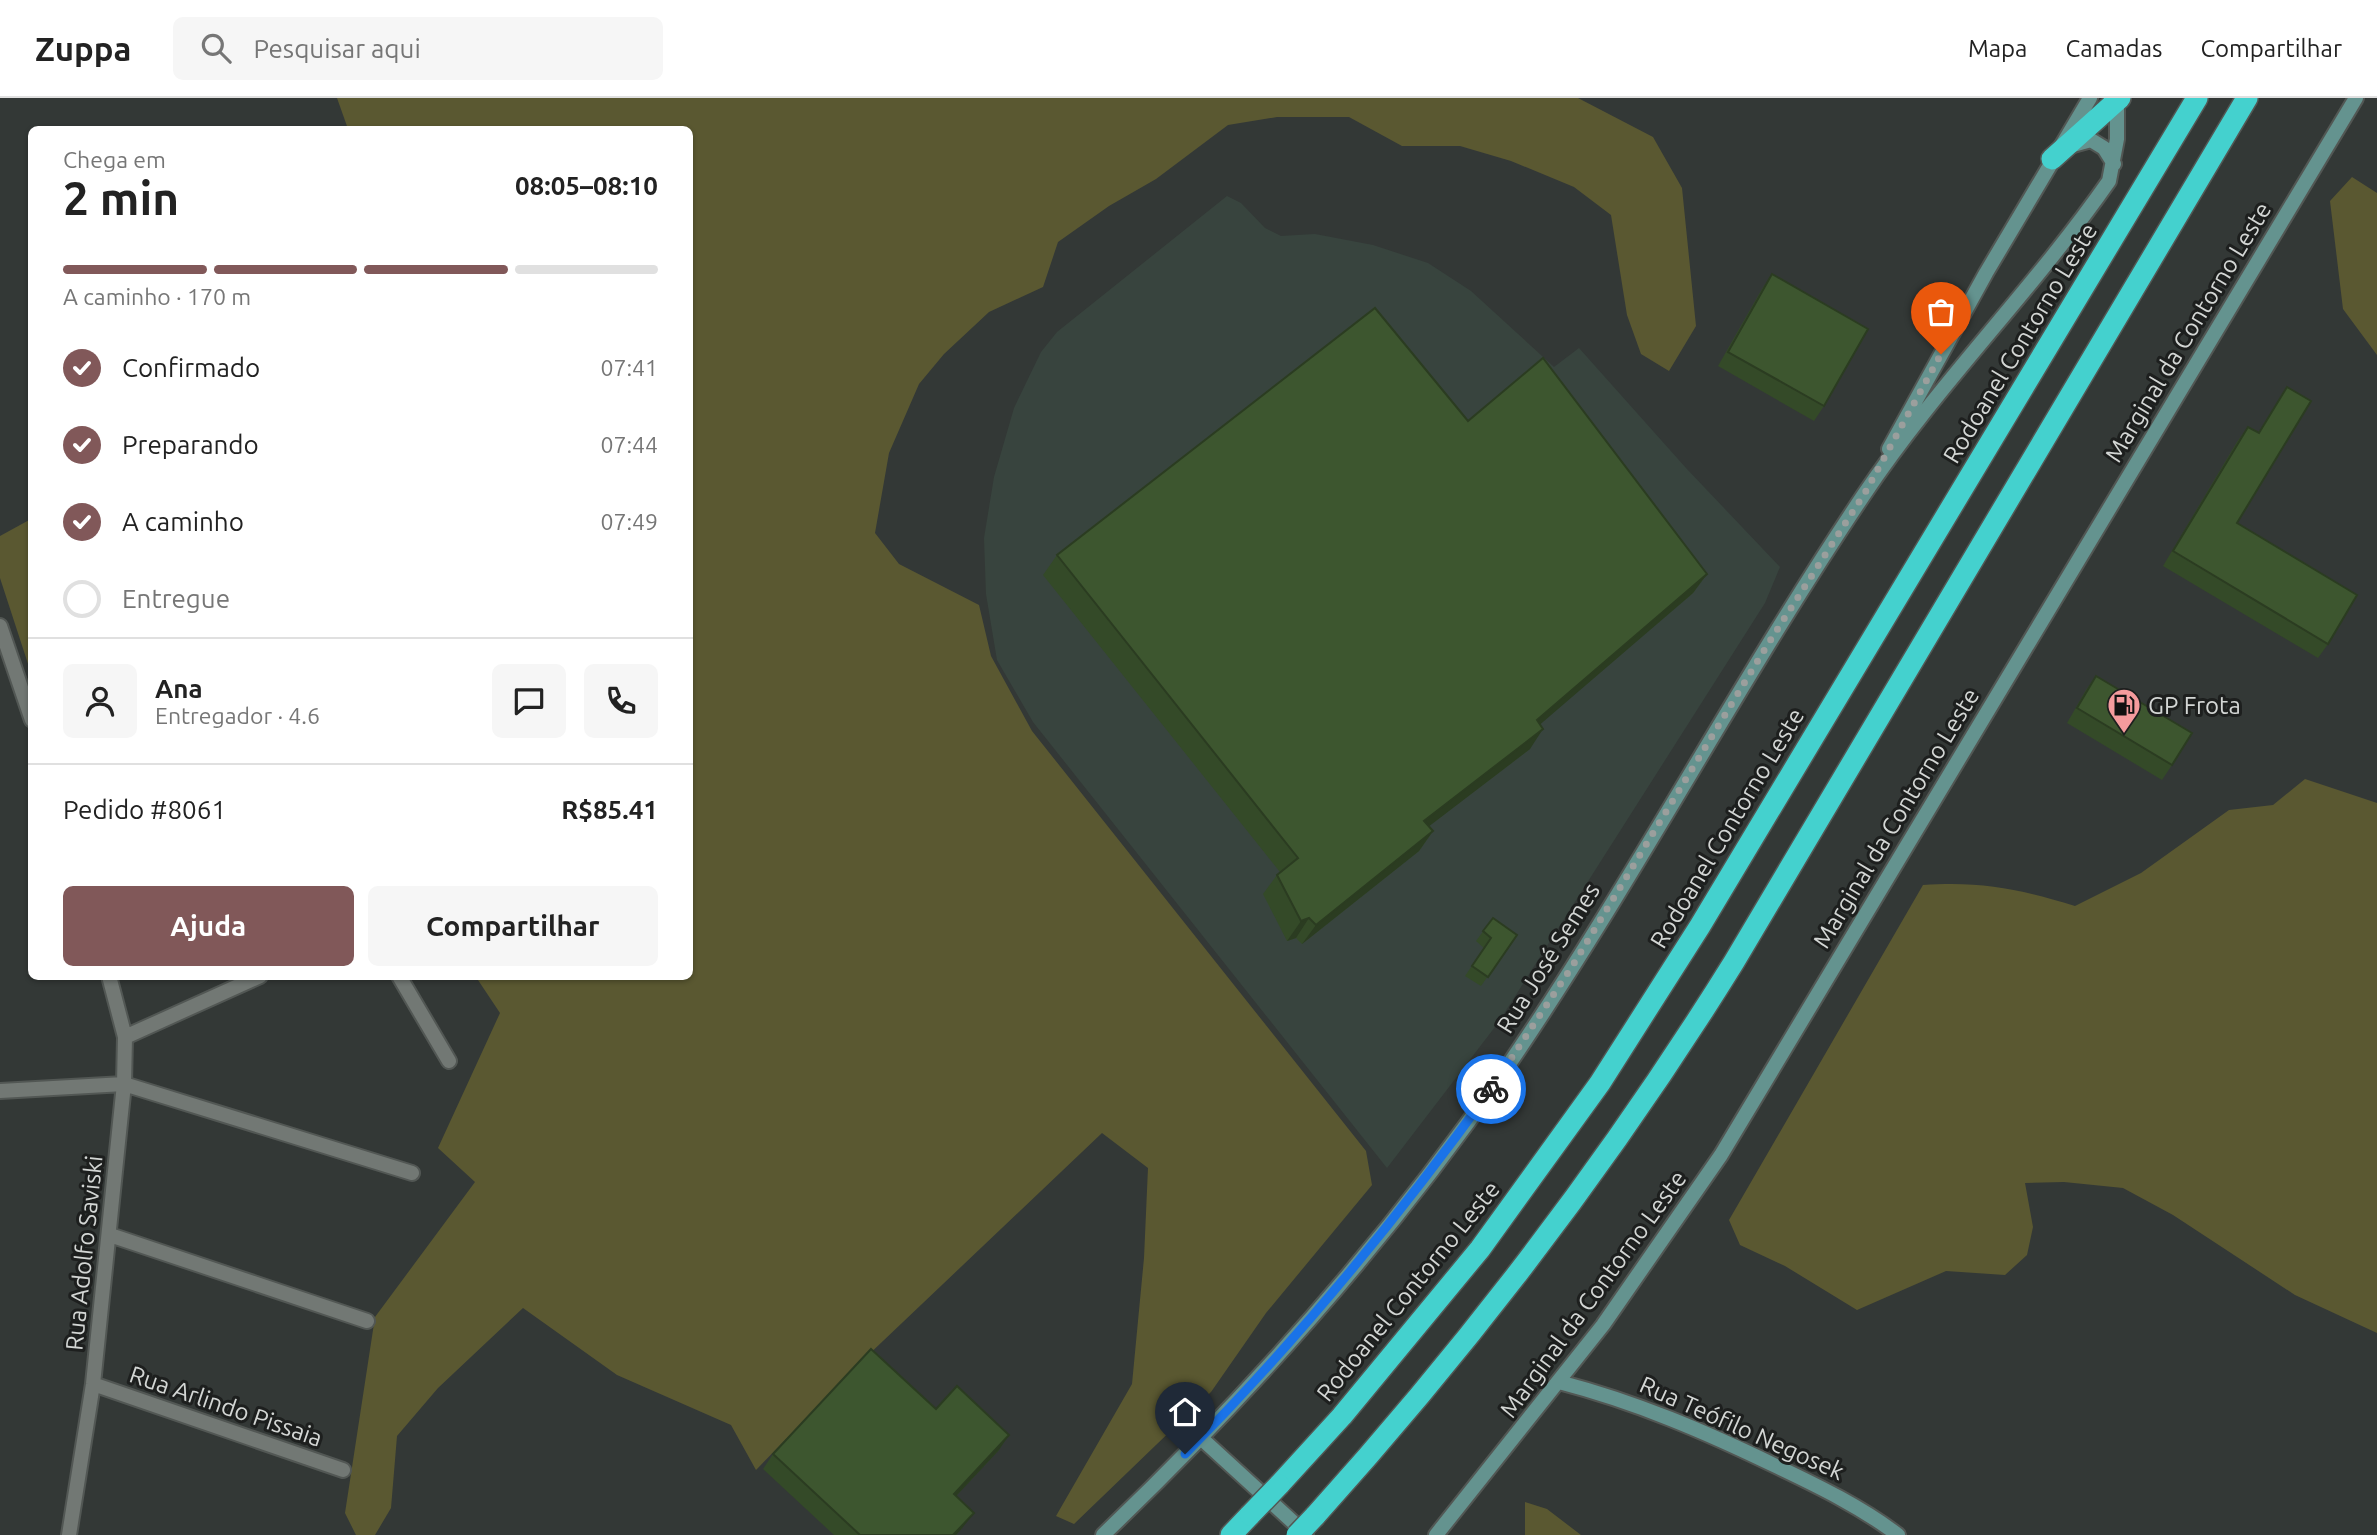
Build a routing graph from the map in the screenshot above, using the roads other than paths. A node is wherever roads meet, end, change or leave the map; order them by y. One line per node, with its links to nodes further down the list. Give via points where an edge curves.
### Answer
1 (2090, 98): 6 (main road, Rua José Semes)
2 (2197, 98): 29 (highway, Rodoanel Contorno Leste, bridge, via 1700,926 1600,1083 1480,1249 1342,1416)
3 (2247, 98): 26 (highway, via 1684,1041 1533,1255)
4 (2356, 98): 22 (main road, Marginal da Contorno Leste, via 1721,1155 1644,1270)
5 (2118, 99): 6 (highway); 7 (main road, Rua José Semes)
6 (2052, 159): 7 (main road, via 2078,141 2091,140 2104,148); 8 (main road, Rua José Semes)
7 (2115, 164): 8 (main road, Rua José Semes, via 2096,200 1976,346)
8 (1866, 491): 24 (main road, Rua José Semes, via 1499,1077 1370,1248)
9 (0, 626): 10 (street)
10 (5, 659): 11 (street)
11 (28, 711)
12 (110, 980): 15 (street, Rua Adolfo Saviski)
13 (251, 980): 15 (street)
14 (401, 980): 16 (street)
15 (125, 1037): 17 (street, Rua Adolfo Saviski)
16 (449, 1061)
17 (124, 1084): 18 (street); 19 (street); 20 (street, Rua Adolfo Saviski)
18 (0, 1091)
19 (412, 1173)
20 (110, 1235): 21 (street); 23 (street, Rua Adolfo Saviski)
21 (367, 1321)
22 (1559, 1382): 31 (main road, Marginal da Contorno Leste); 32 (main road, Rua Teófilo Negosek, via 1615,1396 1703,1430 1841,1497)
23 (93, 1384): 25 (street, Rua Arlindo Pissaia); 27 (street, Rua Adolfo Saviski)
24 (1201, 1438): 26 (main road); 28 (main road, Rua José Semes)
25 (343, 1471)
26 (1311, 1526): 30 (highway, bridge)
27 (69, 1535)
28 (1103, 1535)
29 (1231, 1535)
30 (1297, 1535)
31 (1436, 1535)
32 (1898, 1535)

